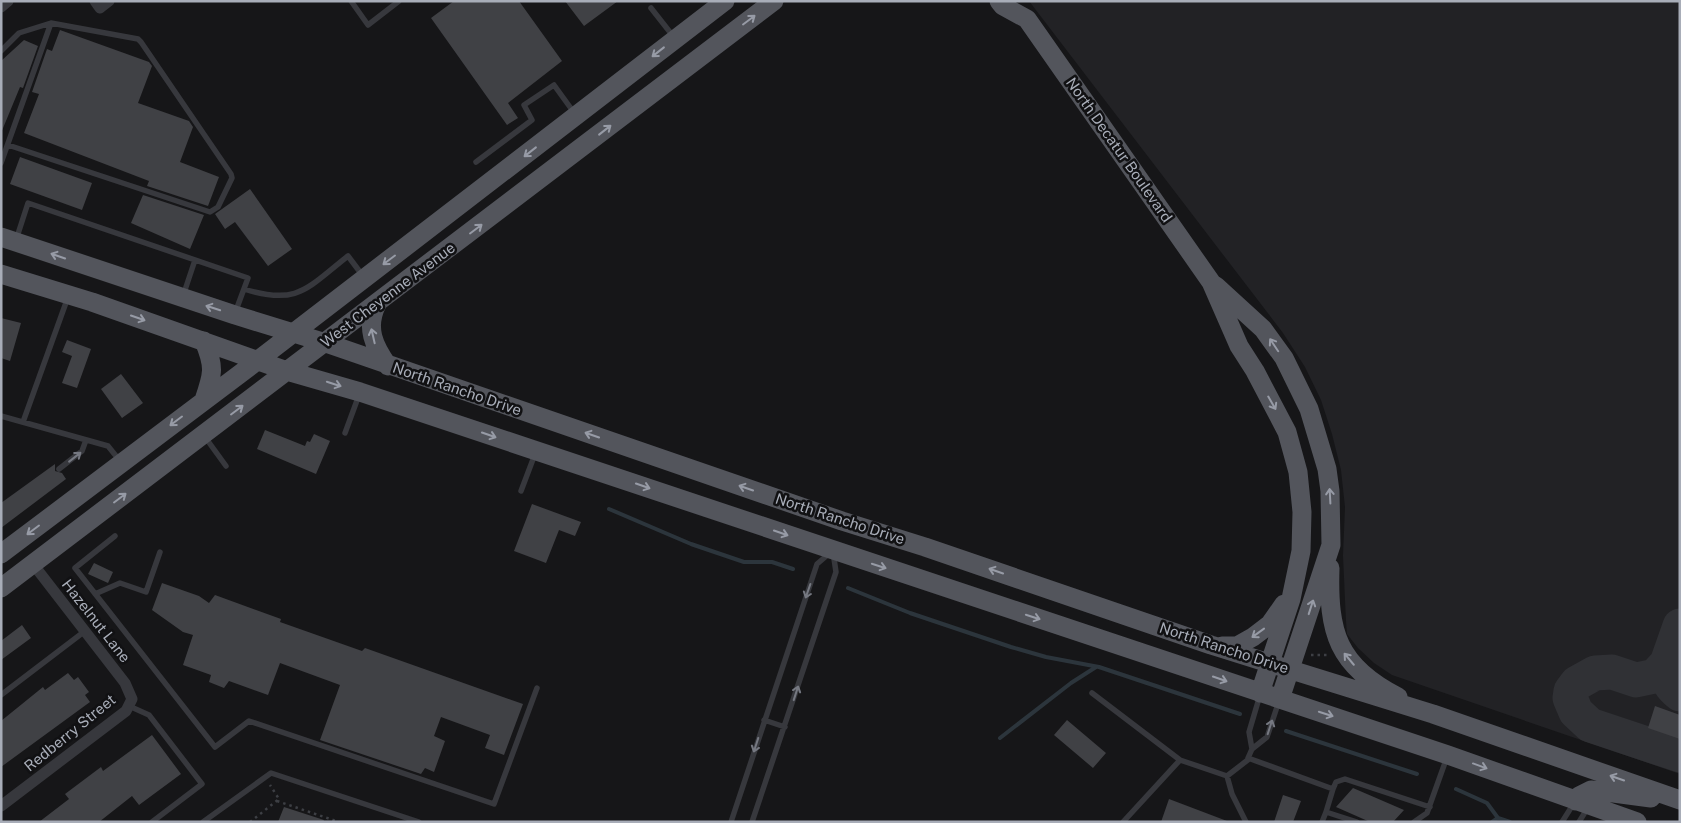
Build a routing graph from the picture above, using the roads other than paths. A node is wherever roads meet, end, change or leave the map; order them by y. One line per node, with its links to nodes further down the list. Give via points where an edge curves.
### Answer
1 (8, 1): 7 (street)
2 (351, 1): 3 (lane, via 368,25)
3 (399, 1)
4 (725, 1): 11 (main road, West Cheyenne Avenue)
5 (774, 1): 25 (main road, West Cheyenne Avenue, one-way to 5)
6 (999, 1): 9 (main road, North Decatur Boulevard, via 1003,6)
7 (1, 7)
8 (652, 8): 11 (lane)
9 (1027, 10): 21 (main road, North Decatur Boulevard)
10 (51, 23): 12 (lane, via 19,33); 14 (lane); 14 (lane, via 138,39 232,178 218,207 210,212)
11 (676, 39): 13 (main road, West Cheyenne Avenue, one-way to 13)
12 (1, 52)
13 (576, 116): 15 (lane, via 554,85 524,105 532,120); 20 (main road, West Cheyenne Avenue, one-way to 20)
14 (8, 145): 16 (lane)
15 (476, 162)
16 (1, 163)
17 (8, 239): 18 (lane, via 28,203); 24 (main road, North Rancho Drive, one-way to 17)
18 (196, 260): 22 (lane, via 248,278); 24 (lane)
19 (1, 274): 23 (main road, North Rancho Drive)
20 (364, 278): 22 (lane, via 348,256 297,293 273,297); 27 (main road, West Cheyenne Avenue)
21 (1211, 282): 49 (main road, North Decatur Boulevard, one-way to 21, via 1327,469 1317,430 1303,395 1284,358 1263,329); 56 (main road, North Decatur Boulevard, one-way to 56, via 1239,346 1287,432 1297,469 1302,512 1301,551)
22 (244, 290): 26 (lane)
23 (69, 294): 28 (main road, North Rancho Drive, one-way to 28); 36 (lane)
24 (183, 298): 26 (main road, North Rancho Drive, one-way to 24)
25 (377, 304): 29 (main road, West Cheyenne Avenue); 31 (main road, one-way to 25, via 376,349 372,336 372,313)
26 (234, 315): 27 (main road, North Rancho Drive)
27 (292, 333): 29 (main road, North Rancho Drive); 30 (main road, West Cheyenne Avenue)
28 (204, 342): 30 (main road, North Rancho Drive); 34 (main road, via 213,366)
29 (326, 343): 31 (main road, North Rancho Drive); 32 (main road, West Cheyenne Avenue)
30 (257, 361): 32 (main road, North Rancho Drive); 34 (main road, West Cheyenne Avenue)
31 (388, 366): 46 (main road, North Rancho Drive, one-way to 31)
32 (288, 371): 33 (main road, North Rancho Drive, one-way to 33); 38 (main road, West Cheyenne Avenue, one-way to 32)
33 (360, 392): 37 (lane); 40 (main road, North Rancho Drive, one-way to 40)
34 (204, 400): 41 (main road, West Cheyenne Avenue, one-way to 41)
35 (1, 416): 36 (lane)
36 (24, 422): 39 (lane)
37 (345, 433)
38 (204, 435): 42 (lane); 47 (main road, West Cheyenne Avenue, one-way to 38)
39 (86, 440): 41 (lane, via 108,446); 43 (lane, one-way to 39, via 82,451)
40 (536, 451): 44 (lane); 50 (main road, North Rancho Drive, one-way to 50)
41 (121, 462): 45 (main road, West Cheyenne Avenue)
42 (226, 466)
43 (59, 470)
44 (521, 491)
45 (53, 514): 47 (main road); 52 (main road, West Cheyenne Avenue, one-way to 52)
46 (842, 521): 50 (main road); 58 (main road, North Rancho Drive, one-way to 46)
47 (84, 525): 53 (main road, West Cheyenne Avenue)
48 (115, 536): 55 (lane, via 75,568)
49 (1331, 544): 60 (main road, North Decatur Boulevard, one-way to 49); 67 (main road, one-way to 49, via 1392,694 1355,666 1340,647 1330,616)
50 (832, 550): 63 (main road, North Rancho Drive, one-way to 63); 68 (lane, one-way to 68, via 817,564); 69 (lane, one-way to 50, via 836,572)
51 (160, 552): 55 (lane, via 146,592 120,583)
52 (1, 554)
53 (33, 564): 54 (main road, West Cheyenne Avenue); 57 (street, Hazelnut Lane)
54 (1, 588)
55 (95, 594): 61 (lane, via 215,747 249,721 494,804)
56 (1291, 599): 58 (main road, one-way to 58, via 1280,607 1270,624 1245,642 1237,646); 59 (main road, North Decatur Boulevard)
57 (85, 631): 64 (lane); 66 (street, Hazelnut Lane, via 125,683)
58 (1211, 645): 59 (main road, North Rancho Drive)
59 (1270, 664): 60 (main road, North Rancho Drive); 63 (main road, North Decatur Boulevard)
60 (1290, 670): 65 (main road, North Decatur Boulevard); 67 (main road, North Rancho Drive)
61 (537, 688)
62 (1092, 693): 73 (lane)
63 (1260, 693): 65 (main road, North Rancho Drive); 70 (lane, via 1249,732)
64 (1, 695)
65 (1280, 699): 70 (lane, one-way to 65, via 1267,737); 71 (main road, North Rancho Drive, one-way to 71)
66 (130, 703): 78 (street, Redberry Street, via 126,711); 82 (lane, via 149,715 202,784)
67 (1433, 714): 76 (main road, North Rancho Drive, one-way to 67)
68 (764, 720): 69 (lane); 85 (lane, one-way to 85)
69 (784, 728): 86 (lane)
70 (1252, 749): 72 (lane)
71 (1448, 755): 77 (main road, North Rancho Drive, one-way to 77); 79 (lane)
72 (1249, 758): 74 (lane); 75 (lane)
73 (1180, 760): 74 (lane); 87 (lane)
74 (1227, 776): 88 (lane)
75 (1333, 789): 79 (lane, via 1336,782 1345,779); 80 (lane)
76 (1680, 800): 77 (main road, via 1597,790 1585,793)
77 (1582, 803): 81 (lane); 92 (lane); 93 (main road, North Rancho Drive)
78 (1, 806)
79 (1430, 807): 91 (lane)
80 (1326, 812): 89 (lane); 90 (lane)
81 (1563, 819)
82 (152, 822)
83 (203, 822): 84 (lane, via 271,773)
84 (419, 822)
85 (731, 822)
86 (752, 822)
87 (1124, 822)
88 (1246, 822)
89 (1322, 822)
90 (1357, 822)
91 (1414, 822)
92 (1580, 822)
93 (1637, 822)

